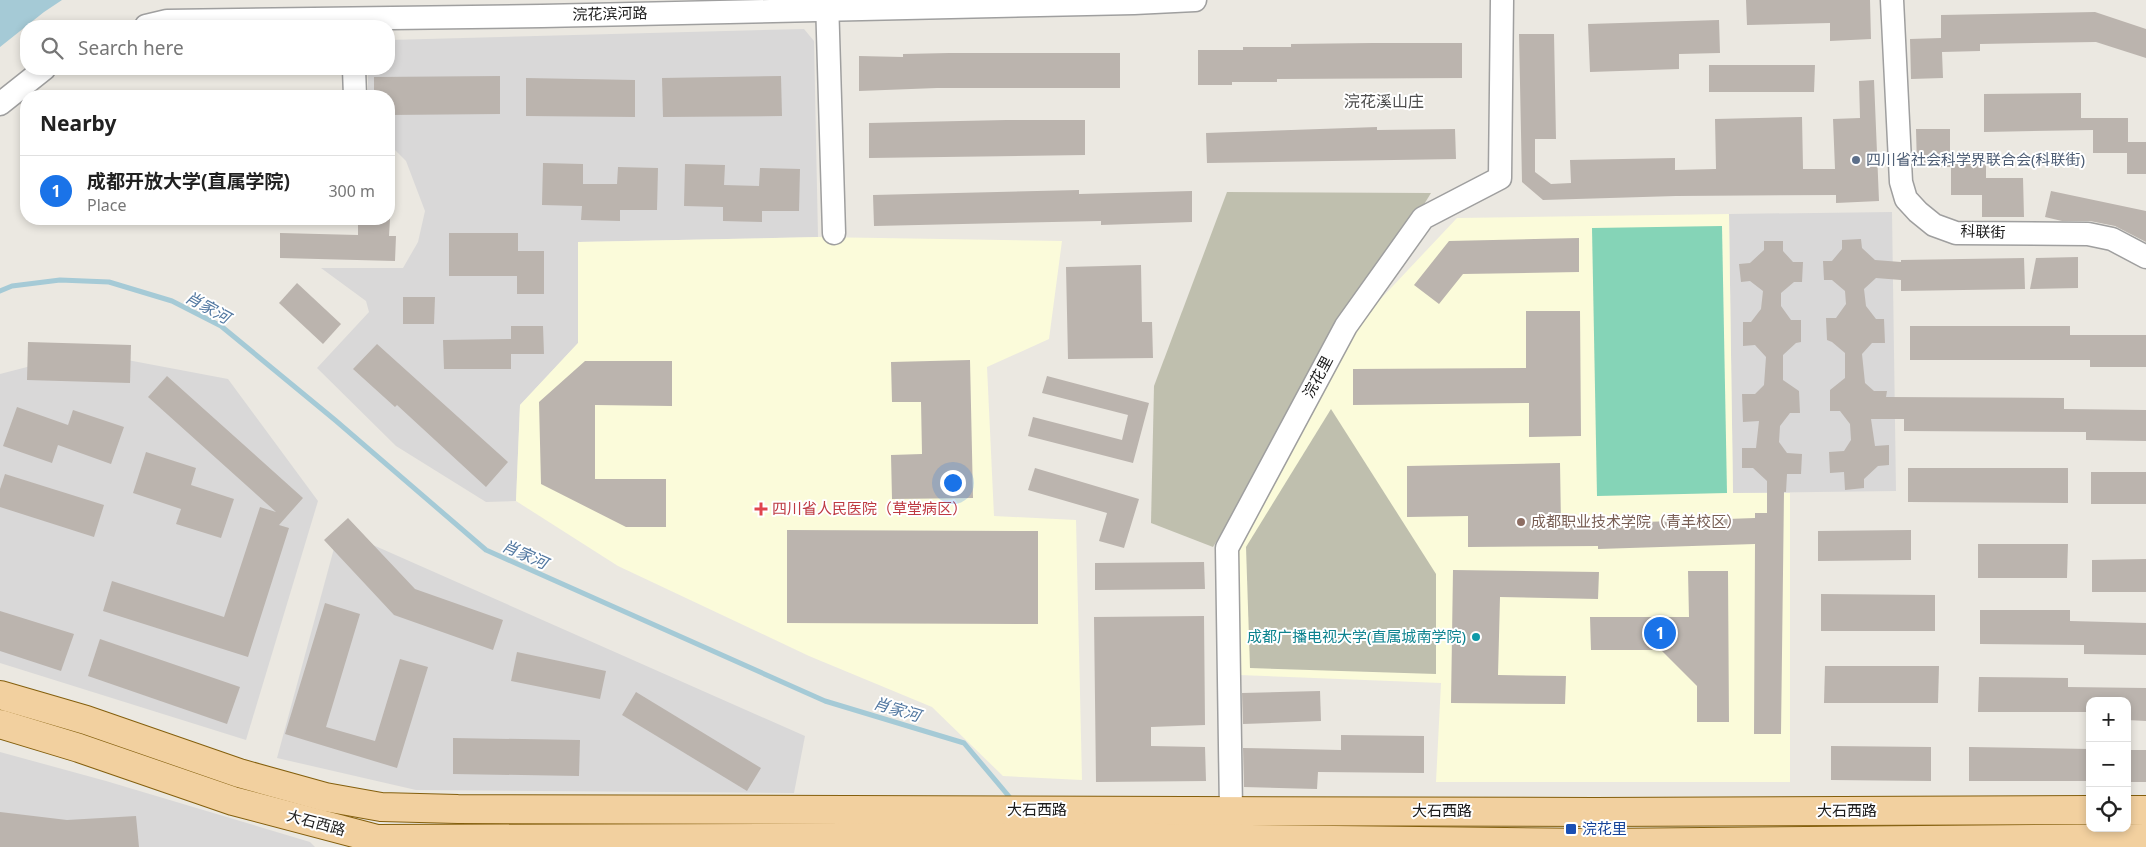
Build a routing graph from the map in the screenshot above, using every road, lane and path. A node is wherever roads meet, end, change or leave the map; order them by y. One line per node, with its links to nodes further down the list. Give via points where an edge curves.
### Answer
1 (1195, 0): 4 (street, 浣花滨河路)
2 (1502, 0): 15 (street, 浣花里, via 1500,178 1423,218 1346,326 1227,548)
3 (1892, 0): 11 (street, 科联街, via 1901,182 1906,199 1918,212 1934,225 1956,232 2088,234 2112,240)
4 (828, 5): 5 (street, 浣花滨河路); 10 (street)
5 (395, 20)
6 (36, 75): 9 (street)
7 (354, 75): 8 (street)
8 (355, 90)
9 (0, 104)
10 (834, 233)
11 (2146, 257)
12 (0, 695): 14 (main road, 大石西路, via 86,720 239,773)
13 (0, 724): 22 (main road, 大石西路, via 232,801)
14 (382, 807): 15 (main road, 大石西路); 22 (street)
15 (1231, 810): 19 (main road, 大石西路)
16 (2086, 810): 19 (main road, 大石西路)
17 (2131, 810): 18 (main road)
18 (2146, 810)
19 (1594, 812): 24 (main road)
20 (2146, 838): 23 (main road, 大石西路)
21 (949, 842): 22 (main road, 大石西路); 24 (main road, 大石西路, via 1078,837)
22 (377, 843)
23 (1982, 843): 24 (main road, 大石西路)
24 (1600, 845)

